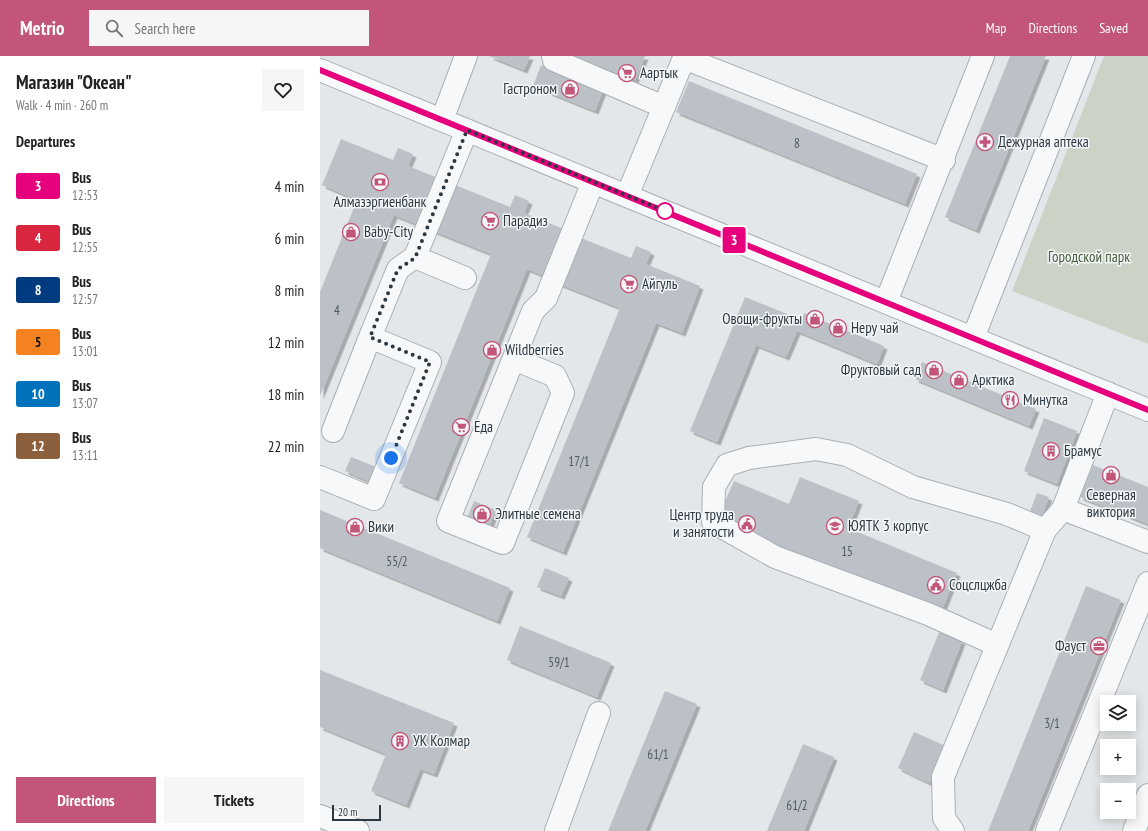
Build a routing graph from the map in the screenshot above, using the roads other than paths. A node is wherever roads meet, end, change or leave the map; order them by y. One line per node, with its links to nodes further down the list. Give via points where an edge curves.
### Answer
1 (466, 56): 8 (street)
2 (553, 56): 7 (street, via 554,60)
3 (983, 56): 10 (street)
4 (1084, 56): 17 (street)
5 (684, 57): 7 (street); 10 (street)
6 (320, 70): 8 (street)
7 (664, 107): 12 (street)
8 (442, 120): 9 (street)
9 (467, 130): 11 (street); 13 (street)
10 (944, 160): 15 (street)
11 (594, 182): 12 (street); 18 (street, via 546,298 533,311)
12 (627, 196): 15 (street)
13 (415, 258): 14 (street); 16 (street, via 398,269)
14 (465, 278)
15 (886, 302): 17 (street)
16 (370, 337): 21 (street); 22 (street, via 430,362 374,499)
17 (973, 338): 19 (street)
18 (514, 359): 18 (street, via 448,521 503,543 563,393 555,376)
19 (1108, 393): 20 (street); 23 (street)
20 (1148, 410)
21 (333, 431)
22 (320, 477)
23 (1063, 510): 24 (street); 25 (street)
24 (1045, 530): 27 (street); 27 (street, via 1007,514 913,487 847,455 816,450 749,458 727,465 714,487 713,522 731,533 775,557 928,614)
25 (1148, 542)
26 (1148, 583): 34 (street)
27 (997, 645): 33 (street, via 943,777 944,818)
28 (599, 713): 32 (street)
29 (1148, 795): 35 (street)
30 (320, 816): 31 (street)
31 (351, 830)
32 (556, 831)
33 (953, 831)
34 (1047, 831)
35 (1134, 831)

